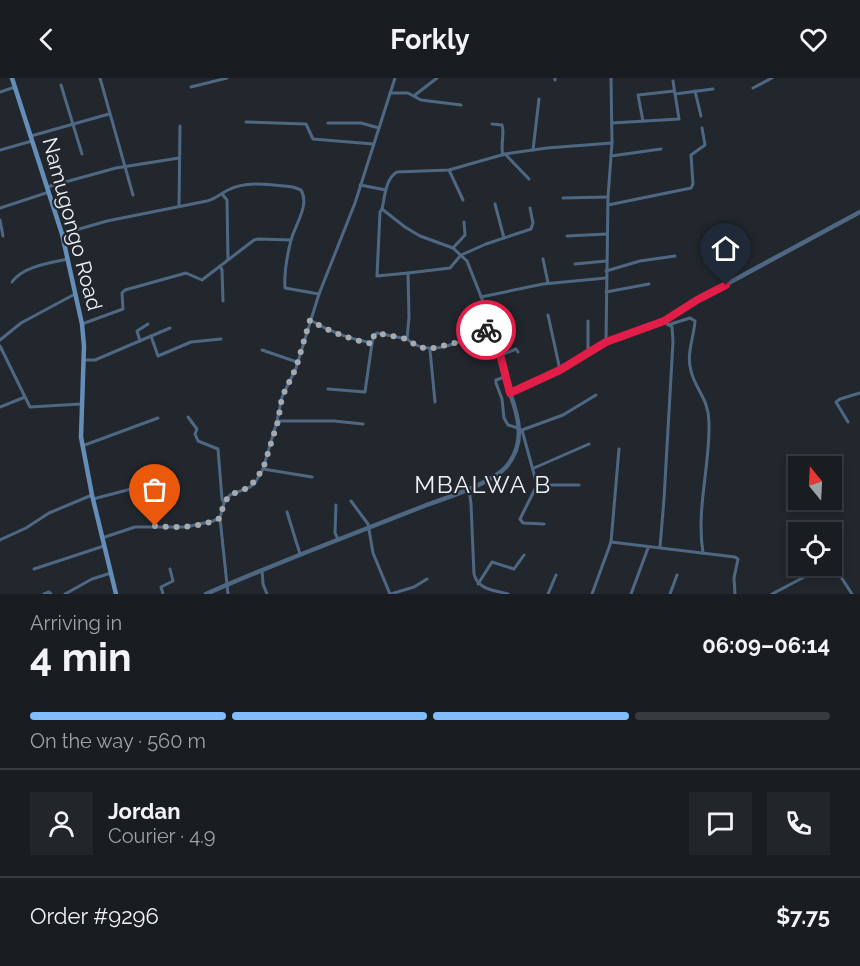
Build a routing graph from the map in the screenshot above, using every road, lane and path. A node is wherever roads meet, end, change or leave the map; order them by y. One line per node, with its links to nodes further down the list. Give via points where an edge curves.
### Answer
1 (12, 78): 10 (main road, Namugongo Road)
2 (100, 78): 21 (street)
3 (227, 78): 11 (street)
4 (395, 78): 17 (street)
5 (437, 78): 18 (street)
6 (611, 78): 26 (street)
7 (772, 78): 13 (street)
8 (673, 81): 16 (street)
9 (61, 85): 27 (street)
10 (16, 87): 15 (street); 32 (main road, Namugongo Road)
11 (190, 87)
12 (713, 88): 14 (street)
13 (753, 88)
14 (695, 91): 16 (street); 22 (street)
15 (0, 92)
16 (675, 92): 23 (street, via 679,119); 23 (street, via 638,95)
17 (390, 93): 18 (street); 30 (street)
18 (415, 95): 20 (street, via 421,100)
19 (538, 99): 37 (street)
20 (461, 105)
21 (109, 114): 27 (street); 42 (street)
22 (701, 116)
23 (643, 121): 26 (street)
24 (246, 122): 34 (street, via 306,124 313,139)
25 (328, 123): 30 (street, via 361,123)
26 (612, 123): 33 (street)
27 (73, 124): 32 (street); 38 (street)
28 (492, 124): 39 (street, via 502,125 500,144)
29 (180, 126): 41 (street)
30 (379, 128): 34 (street)
31 (702, 128): 54 (street, via 705,145 691,155 691,188)
32 (32, 139): 36 (street); 46 (main road, Namugongo Road)
33 (612, 143): 37 (street); 40 (street)
34 (373, 144): 45 (street)
35 (661, 149): 40 (street)
36 (0, 150)
37 (533, 150): 39 (street)
38 (82, 154)
39 (504, 154): 43 (street); 44 (street)
40 (610, 156): 50 (street)
41 (179, 158): 42 (street); 55 (street)
42 (125, 166): 46 (street); 49 (street)
43 (449, 170): 47 (street, via 397,172); 52 (street)
44 (529, 179)
45 (360, 184): 47 (street); 85 (street)
46 (48, 190): 56 (street); 62 (main road, Namugongo Road)
47 (386, 190): 58 (street)
48 (222, 194): 55 (street); 67 (street, via 248,184 301,190 304,201); 72 (street, via 227,200)
49 (134, 195)
50 (608, 197): 51 (street); 54 (street)
51 (563, 198)
52 (463, 200)
53 (495, 204): 66 (street)
54 (608, 205): 63 (street)
55 (179, 206): 62 (street)
56 (0, 208)
57 (530, 208): 66 (street, via 533,227)
58 (382, 209): 68 (street, via 420,236); 78 (street, via 377,276)
59 (860, 212): 91 (street, via 697,300)
60 (0, 220): 64 (street)
61 (464, 222): 68 (street, via 465,235)
62 (62, 234): 71 (main road, Namugongo Road)
63 (608, 234): 65 (street); 74 (street)
64 (3, 236)
65 (567, 236)
66 (504, 238): 69 (street)
67 (291, 240): 72 (street, via 258,238); 85 (street, via 285,288)
68 (453, 248): 69 (street)
69 (461, 255): 78 (street, via 450,268); 86 (street, via 470,265)
70 (675, 256): 77 (street)
71 (68, 259): 80 (street, via 26,271); 84 (main road, Namugongo Road)
72 (228, 259): 76 (street)
73 (543, 259): 81 (street)
74 (607, 261): 75 (street); 77 (street)
75 (575, 264)
76 (220, 266): 87 (street); 92 (street, via 202,280 186,273 125,290 123,309)
77 (606, 271): 79 (street)
78 (408, 273): 98 (street)
79 (606, 278): 81 (street); 83 (street)
80 (12, 282)
81 (548, 284): 86 (street)
82 (649, 284): 83 (street)
83 (606, 292): 101 (street)
84 (76, 293): 92 (main road, Namugongo Road); 99 (street, via 21,323)
85 (319, 294): 89 (street)
86 (481, 297): 94 (street)
87 (222, 301)
88 (548, 315): 111 (street)
89 (310, 320): 102 (street, via 337,334); 110 (street)
90 (588, 321): 107 (street)
91 (666, 323): 101 (street); 151 (street, via 673,330 673,342); 152 (street, via 690,318 695,321 691,372 705,401 709,422 701,527)
92 (82, 324): 109 (main road, Namugongo Road)
93 (148, 324): 100 (street, via 137,331)
94 (493, 327): 104 (street); 108 (street)
95 (170, 328): 96 (street)
96 (152, 336): 97 (street, via 158,356 191,342); 100 (street)
97 (221, 339)
98 (407, 339): 102 (street, via 377,333); 104 (street)
99 (0, 340)
100 (140, 341): 109 (street, via 95,360)
101 (606, 342): 107 (street)
102 (372, 344): 113 (street, via 365,392)
103 (0, 346): 117 (street)
104 (430, 349): 118 (street)
105 (262, 351): 110 (street)
106 (518, 352): 108 (street, via 516,349)
107 (588, 354): 111 (street)
108 (499, 356): 112 (street)
109 (83, 360): 119 (main road, Namugongo Road)
110 (297, 362): 123 (street, via 282,397)
111 (560, 370): 114 (street)
112 (505, 376): 114 (street); 126 (street, via 496,380 504,418 508,425)
113 (328, 389)
114 (510, 393): 126 (street)
115 (860, 393): 124 (street, via 836,402)
116 (596, 395): 126 (street, via 563,414)
117 (25, 398): 119 (street, via 30,407); 120 (street)
118 (435, 402)
119 (81, 404): 128 (main road, Namugongo Road)
120 (0, 407)
121 (188, 417): 139 (street, via 197,429 198,441 218,449)
122 (158, 418): 128 (street)
123 (278, 421): 125 (street); 131 (street)
124 (848, 422)
125 (363, 424)
126 (521, 430): 130 (street); 136 (street, via 506,467)
127 (589, 444): 130 (street)
128 (82, 446): 137 (main road, Namugongo Road)
129 (619, 449): 148 (street)
130 (534, 468): 135 (street)
131 (263, 469): 132 (street); 139 (street, via 255,483 230,495)
132 (312, 477)
133 (154, 483): 137 (street)
134 (579, 484): 135 (street)
135 (537, 486): 143 (street, via 520,519 523,523)
136 (469, 489): 144 (street); 164 (street, via 474,574)
137 (92, 497): 145 (main road, Namugongo Road); 146 (street, via 49,513)
138 (351, 501): 144 (street)
139 (224, 503): 142 (street)
140 (336, 505): 147 (street, via 335,532)
141 (287, 512): 153 (street)
142 (220, 518): 145 (street, via 186,527 135,527); 165 (street)
143 (544, 524)
144 (370, 528): 147 (street); 174 (street, via 373,553)
145 (102, 538): 149 (main road, Namugongo Road)
146 (0, 540)
147 (339, 540): 153 (street)
148 (611, 542): 150 (street); 177 (street)
149 (104, 546): 155 (street); 158 (main road, Namugongo Road)
150 (648, 547): 151 (street); 178 (street)
151 (660, 547): 152 (street)
152 (703, 553): 180 (street, via 738,559)
153 (300, 554): 157 (street)
154 (524, 555): 164 (street, via 514,569 492,562)
155 (34, 569)
156 (171, 569): 170 (street, via 173,581 161,587)
157 (262, 570): 165 (street); 173 (street)
158 (111, 573): 168 (street); 169 (main road, Namugongo Road)
159 (556, 575): 176 (street)
160 (677, 575): 179 (street)
161 (806, 576): 181 (street)
162 (840, 576): 182 (street)
163 (427, 579): 174 (street)
164 (478, 584): 175 (street)
165 (225, 586): 171 (street); 172 (street)
166 (44, 594): 167 (street)
167 (51, 594)
168 (65, 594)
169 (116, 594)
170 (163, 594)
171 (206, 594)
172 (228, 594)
173 (267, 594)
174 (391, 594)
175 (508, 594)
176 (548, 594)
177 (592, 594)
178 (631, 594)
179 (670, 594)
180 (735, 594)
181 (771, 594)
182 (852, 594)

